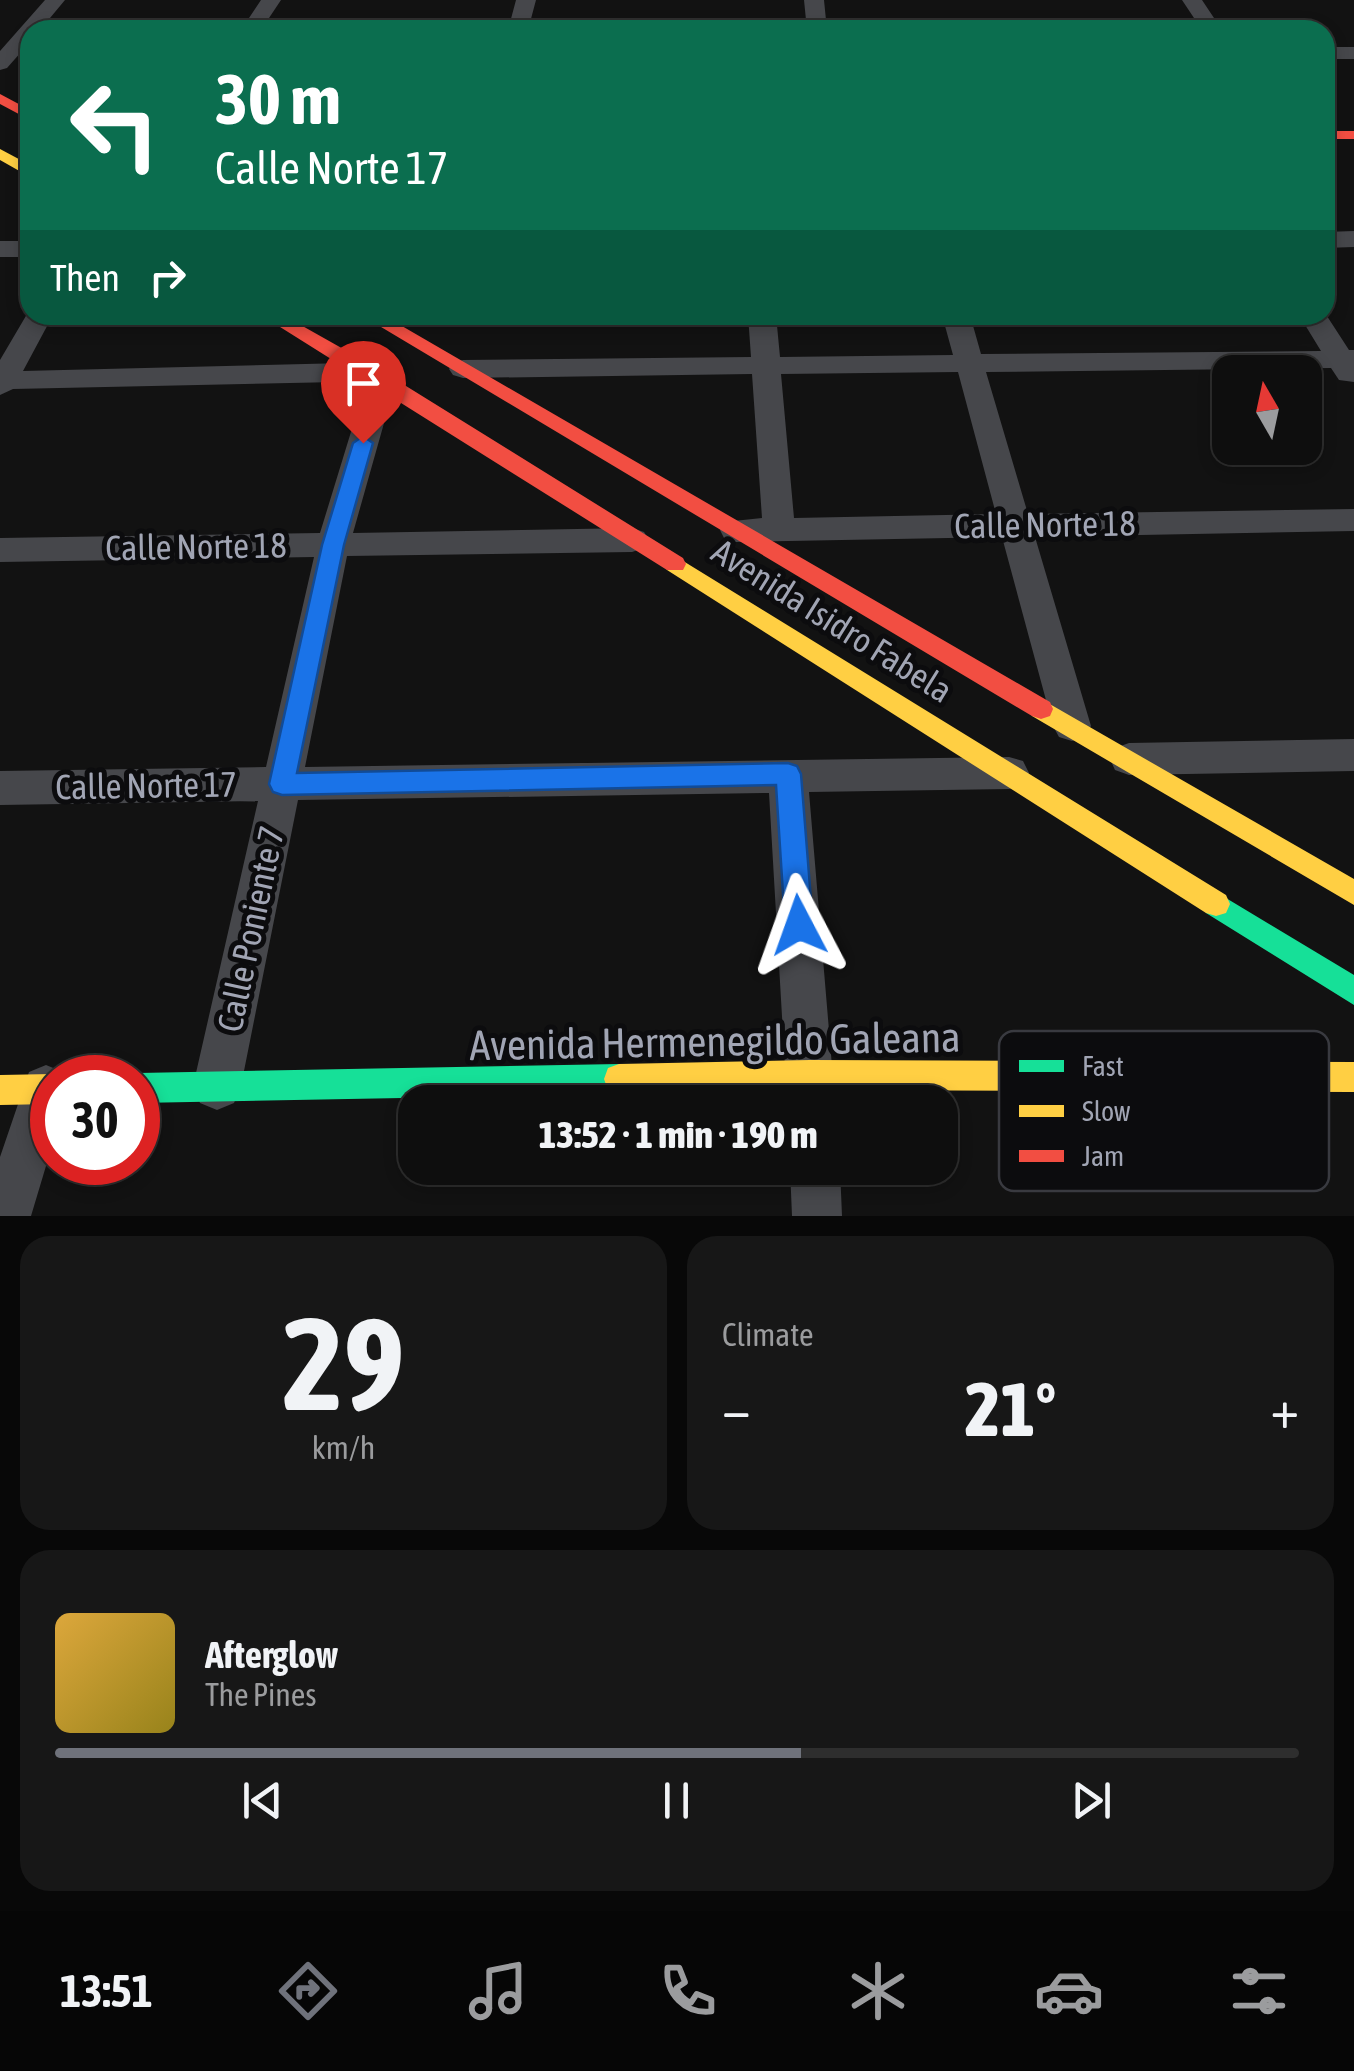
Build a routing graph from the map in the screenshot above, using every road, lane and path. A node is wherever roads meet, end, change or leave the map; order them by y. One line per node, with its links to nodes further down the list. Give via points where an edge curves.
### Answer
1 (34, 325): 12 (street)
2 (285, 325): 11 (street, Avenida Isidro Fabela)
3 (395, 325): 10 (street, Avenida Isidro Fabela)
4 (763, 325): 8 (street)
5 (959, 325): 7 (street)
6 (1320, 325): 9 (street)
7 (970, 363): 8 (street); 9 (street); 14 (street)
8 (769, 366): 10 (street); 15 (street)
9 (1349, 366)
10 (462, 369): 16 (street, Avenida Isidro Fabela)
11 (358, 372): 12 (street); 17 (street, Avenida Isidro Fabela); 18 (street, Calle Poniente 7, via 374,409)
12 (1, 382)
13 (1354, 520): 14 (street, Calle Norte 18)
14 (1016, 525): 15 (street, Calle Norte 18); 20 (street)
15 (778, 529): 16 (street, Calle Norte 18)
16 (736, 530): 20 (street, Avenida Isidro Fabela)
17 (632, 540): 18 (street, Calle Norte 18); 23 (street, Avenida Isidro Fabela)
18 (333, 545): 19 (street, Calle Norte 18); 25 (street, Calle Poniente 7)
19 (0, 550)
20 (1072, 726): 22 (street, Avenida Isidro Fabela)
21 (1354, 755): 22 (street)
22 (1128, 759): 27 (street, Avenida Isidro Fabela)
23 (1012, 773): 24 (street, Calle Norte 17); 28 (street, Avenida Isidro Fabela)
24 (788, 774): 25 (street, Calle Norte 17); 31 (street)
25 (282, 784): 26 (street, Calle Norte 17); 33 (street, Calle Poniente 7)
26 (0, 788)
27 (1354, 893)
28 (1354, 991)
29 (1354, 1077): 30 (street, Avenida Hermenegildo Galeana)
30 (1329, 1078)
31 (810, 1085)
32 (999, 1085): 34 (street, Avenida Hermenegildo Galeana)
33 (217, 1086): 35 (street, Avenida Hermenegildo Galeana); 36 (street, Avenida Hermenegildo Galeana)
34 (958, 1086)
35 (160, 1087)
36 (398, 1087)
37 (30, 1104): 39 (street)
38 (815, 1185): 40 (street)
39 (6, 1216)
40 (817, 1216)

